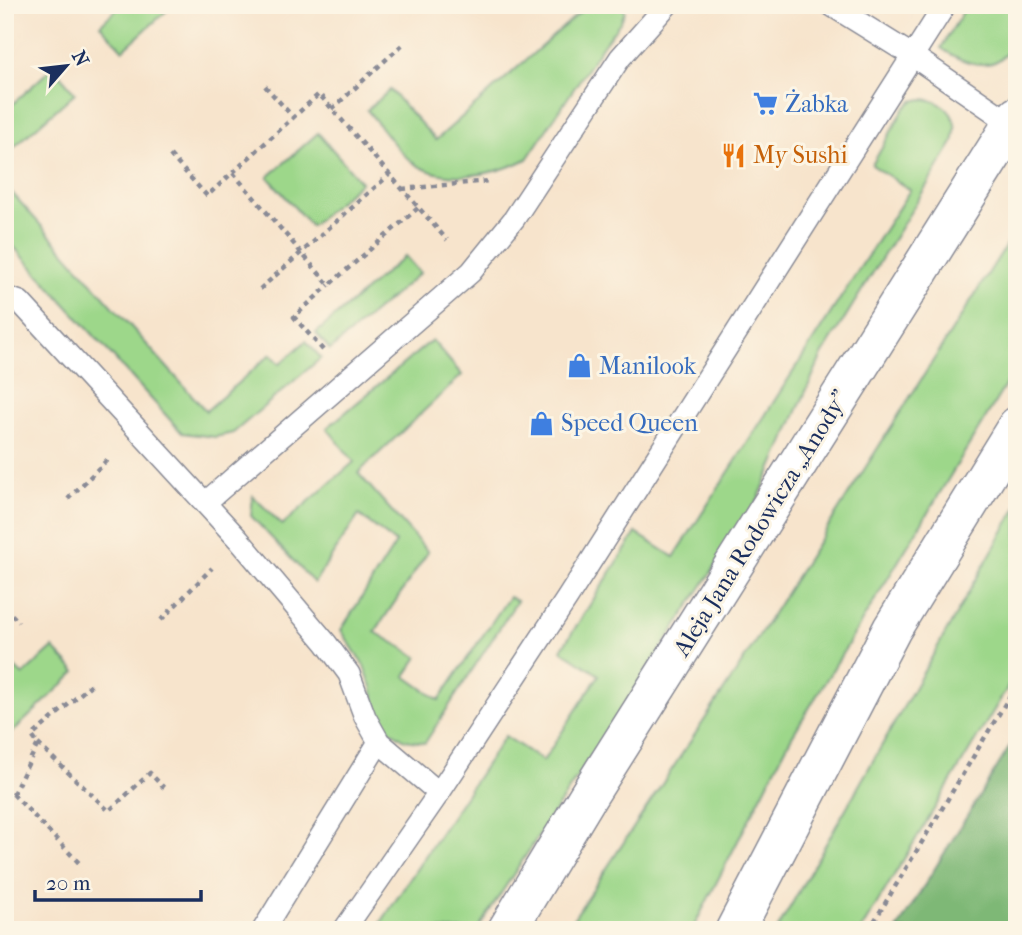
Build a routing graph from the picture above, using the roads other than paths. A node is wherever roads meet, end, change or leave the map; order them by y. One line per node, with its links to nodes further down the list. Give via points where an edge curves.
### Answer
1 (667, 5): 8 (lane, via 620,58 514,219 471,272)
2 (831, 5): 4 (lane)
3 (946, 5): 4 (lane)
4 (913, 56): 5 (lane); 10 (lane)
5 (1014, 120): 13 (main road, Aleja Jana Rodowicza „Anody”)
6 (5, 297): 8 (lane, via 20,302)
7 (1017, 426): 14 (main road, via 892,629)
8 (206, 502): 9 (lane, via 349,674)
9 (379, 742): 10 (lane); 11 (lane)
10 (439, 793): 12 (lane)
11 (262, 930)
12 (344, 930)
13 (507, 930)
14 (735, 930)

